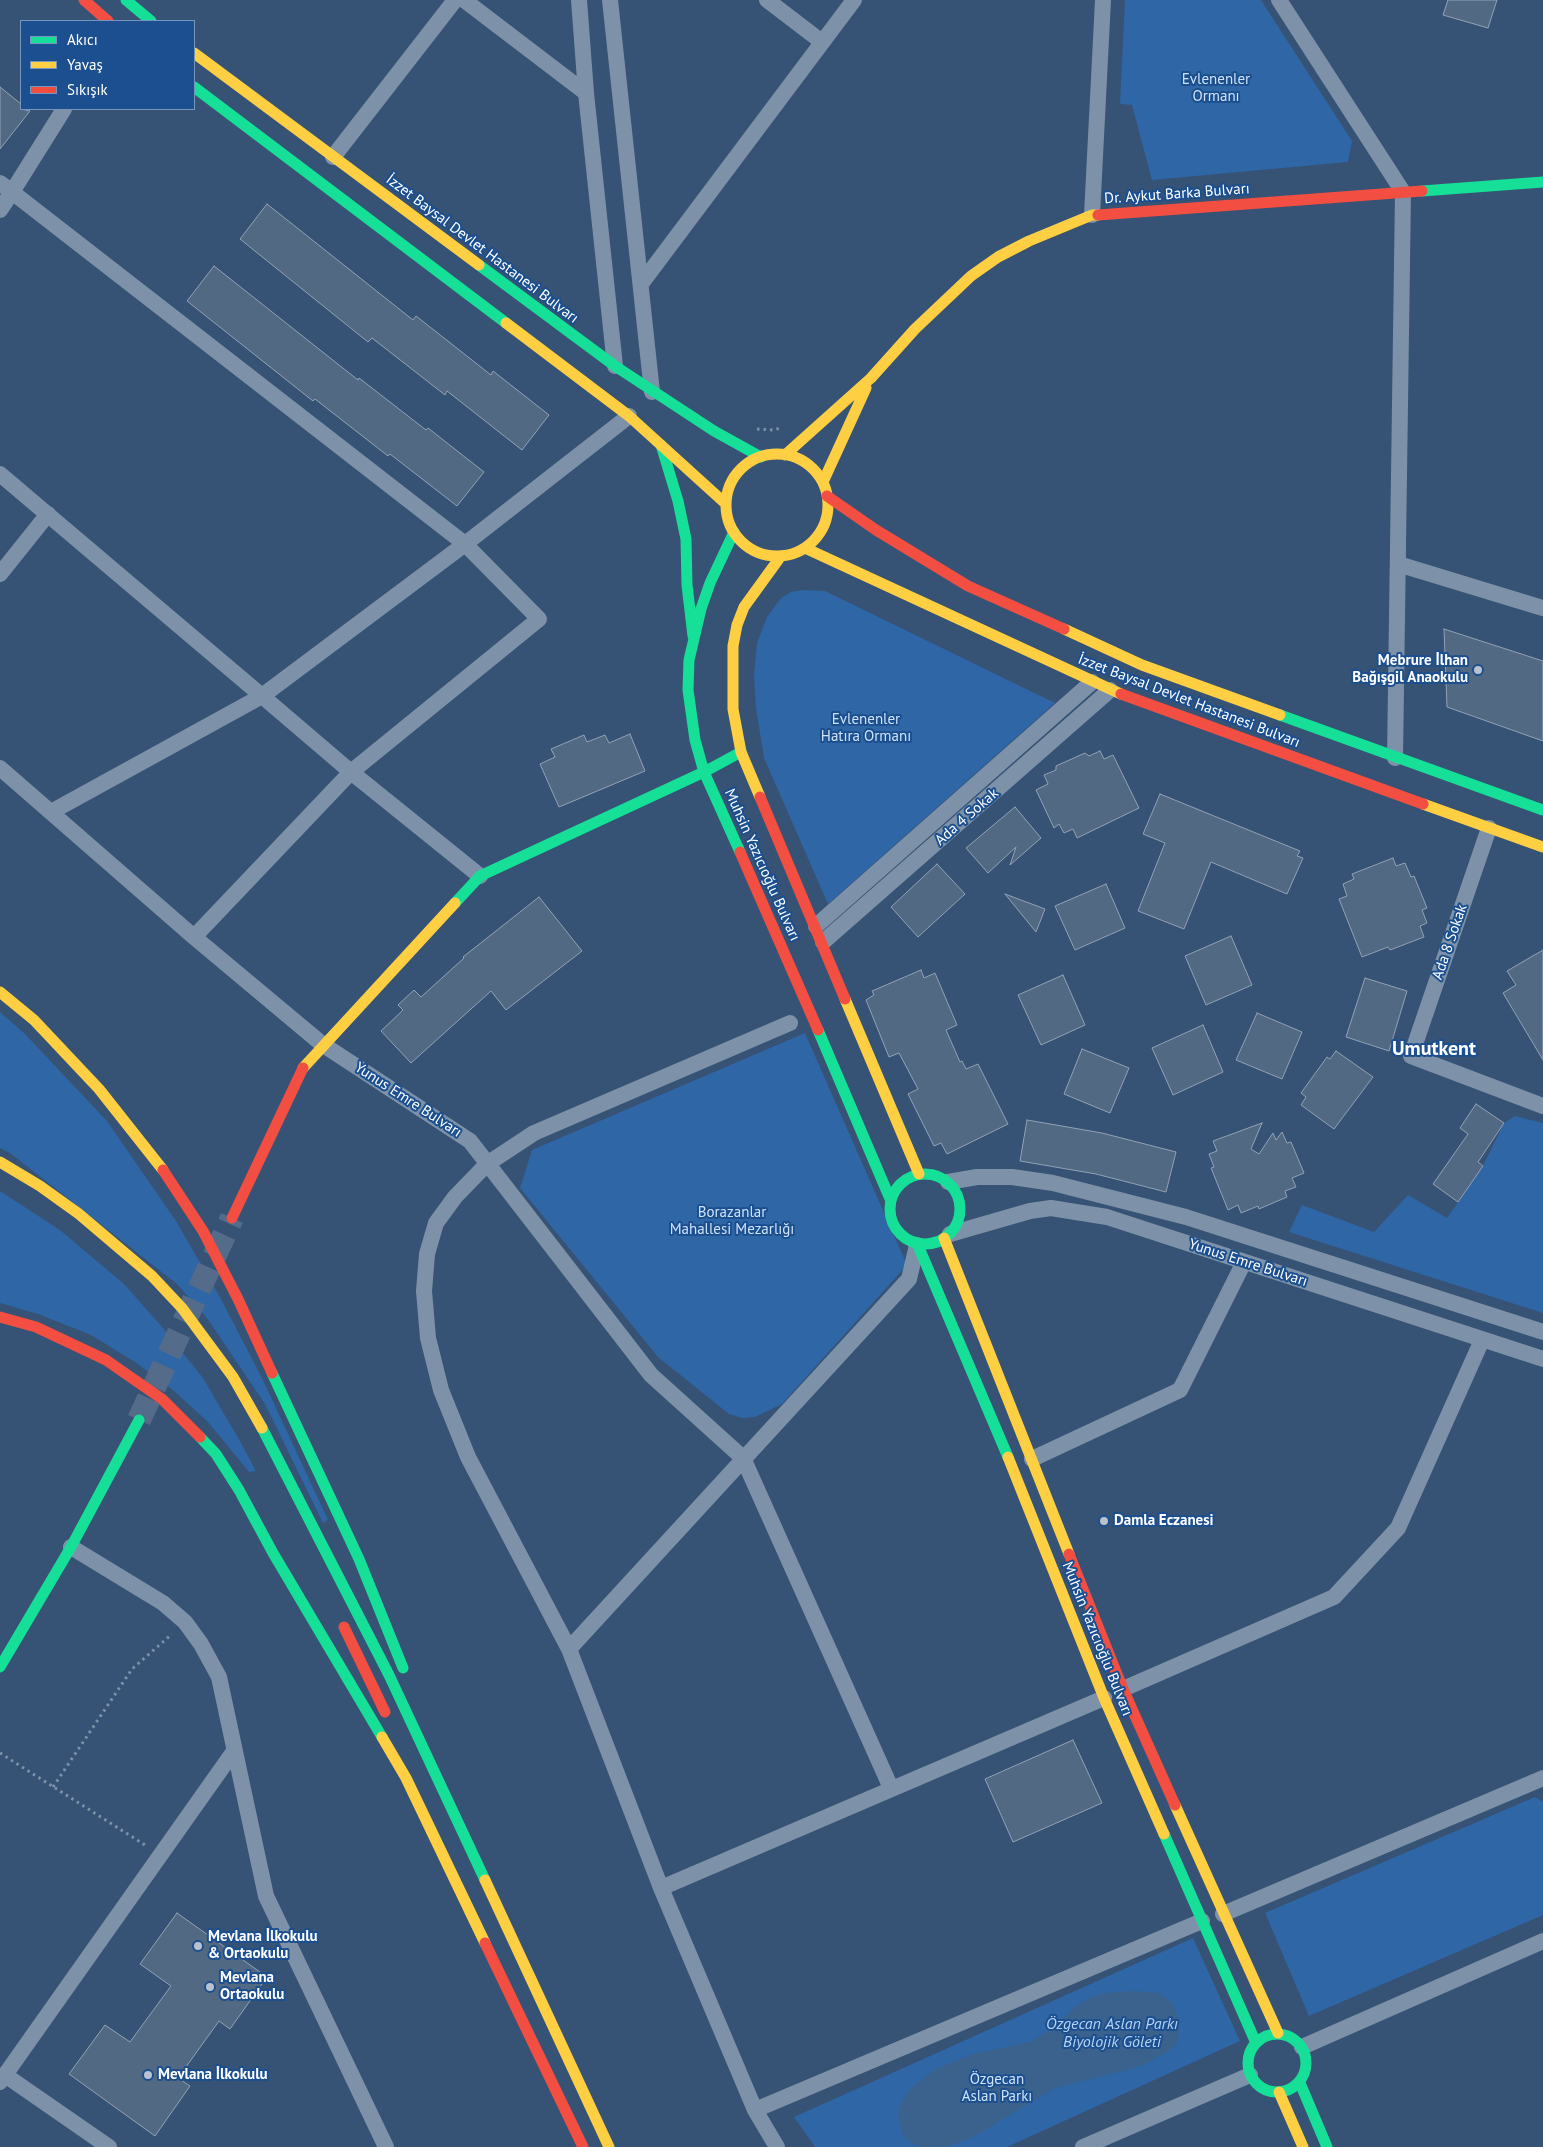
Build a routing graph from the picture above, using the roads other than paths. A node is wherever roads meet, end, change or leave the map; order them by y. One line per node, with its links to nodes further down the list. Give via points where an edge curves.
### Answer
1 (84, 0): 11 (main road)
2 (126, 0): 12 (main road)
3 (455, 0): 18 (street)
4 (464, 0): 16 (street)
5 (579, 0): 16 (street)
6 (610, 0): 24 (street)
7 (767, 0): 13 (street)
8 (854, 0): 13 (street)
9 (1103, 0): 23 (street)
10 (1279, 0): 21 (street)
11 (107, 20)
12 (150, 20)
13 (822, 42): 24 (street)
14 (195, 54): 18 (main road, İzzet Baysal Devlet Hastanesi Bulvarı)
15 (195, 88): 28 (main road)
16 (586, 93): 25 (street)
17 (63, 110): 20 (street)
18 (333, 157): 25 (main road, İzzet Baysal Devlet Hastanesi Bulvarı)
19 (1543, 182): 21 (main road, Dr. Aykut Barka Bulvarı)
20 (6, 188): 22 (street); 38 (street)
21 (1403, 192): 23 (main road, Dr. Aykut Barka Bulvarı); 41 (street)
22 (0, 210)
23 (1092, 215): 26 (main road, Dr. Aykut Barka Bulvarı, via 1029,241 971,276 915,329)
24 (641, 284): 27 (street)
25 (615, 366): 27 (main road, İzzet Baysal Devlet Hastanesi Bulvarı)
26 (871, 378): 30 (main road, Dr. Aykut Barka Bulvarı); 33 (main road, Dr. Aykut Barka Bulvarı)
27 (652, 392): 31 (main road, İzzet Baysal Devlet Hastanesi Bulvarı)
28 (628, 416): 29 (main road); 38 (street)
29 (661, 444): 35 (main road); 44 (main road, via 686,539 687,585)
30 (784, 455): 31 (main road); 33 (main road, via 809,465)
31 (761, 457): 35 (main road, via 738,473 730,486)
32 (0, 474): 36 (street)
33 (823, 482): 34 (main road)
34 (828, 496): 39 (main road, via 825,523); 49 (main road, İzzet Baysal Devlet Hastanesi Bulvarı, via 876,530 968,586 1142,665)
35 (726, 504): 37 (main road)
36 (48, 514): 42 (street); 47 (street)
37 (734, 532): 40 (main road, via 744,544 758,552); 44 (main road, Muhsin Yazıcıoğlu Bulvarı, via 710,583)
38 (465, 544): 47 (street); 51 (street, via 539,619)
39 (805, 548): 40 (main road); 45 (main road, İzzet Baysal Devlet Hastanesi Bulvarı)
40 (781, 556): 48 (main road, Muhsin Yazıcıoğlu Bulvarı, via 744,608 734,639 733,709)
41 (1398, 564): 43 (street); 49 (street)
42 (0, 574)
43 (1543, 608)
44 (694, 641): 52 (main road, Muhsin Yazıcıoğlu Bulvarı, via 689,660 688,690 694,740)
45 (1092, 682): 46 (main road, İzzet Baysal Devlet Hastanesi Bulvarı); 58 (street, Ada 4 Sokak)
46 (1110, 690): 55 (main road, İzzet Baysal Devlet Hastanesi Bulvarı); 60 (street, Ada 4 Sokak)
47 (262, 696): 51 (street); 54 (street)
48 (741, 752): 52 (main road); 58 (main road, Muhsin Yazıcıoğlu Bulvarı)
49 (1395, 758): 53 (main road, İzzet Baysal Devlet Hastanesi Bulvarı)
50 (0, 768): 54 (street, Yunus Emre Bulvarı)
51 (351, 772): 57 (street); 59 (street)
52 (704, 772): 57 (main road); 69 (main road, Muhsin Yazıcıoğlu Bulvarı)
53 (1543, 810)
54 (51, 812): 59 (street, Yunus Emre Bulvarı)
55 (1489, 828): 56 (main road, İzzet Baysal Devlet Hastanesi Bulvarı); 64 (street, Ada 8 Sokak, via 1411,1056)
56 (1543, 847)
57 (480, 876): 63 (main road)
58 (816, 926): 60 (main road, Muhsin Yazıcıoğlu Bulvarı)
59 (194, 937): 63 (street, Yunus Emre Bulvarı)
60 (823, 942): 67 (main road, Muhsin Yazıcıoğlu Bulvarı)
61 (0, 992): 87 (main road, via 34,1020 99,1089 159,1165 202,1231 238,1299 359,1558 408,1686)
62 (790, 1022): 66 (street, via 534,1133)
63 (322, 1044): 66 (street, Yunus Emre Bulvarı, via 470,1140); 70 (main road, via 302,1067)
64 (1543, 1106)
65 (0, 1162): 87 (main road, via 40,1186 113,1241 152,1276 208,1340 252,1410)
66 (487, 1164): 79 (street, Yunus Emre Bulvarı, via 651,1375); 83 (street, via 455,1197 436,1223 427,1254 424,1292 428,1338 441,1390 468,1457)
67 (919, 1174): 68 (main road, via 934,1175); 69 (main road, via 901,1184)
68 (948, 1182): 71 (main road, via 959,1198 960,1208 956,1226); 75 (street, via 978,1177 1012,1177 1053,1183 1186,1217)
69 (891, 1201): 72 (main road, via 890,1212 898,1232)
70 (232, 1218)
71 (947, 1236): 72 (main road, via 931,1243); 73 (street, Yunus Emre Bulvarı, via 1030,1210 1051,1208 1107,1217); 80 (main road)
72 (917, 1243): 79 (street, via 908,1279); 86 (main road, Muhsin Yazıcıoğlu Bulvarı, via 1011,1465)
73 (1244, 1262): 76 (street, Yunus Emre Bulvarı); 80 (street, via 1180,1390)
74 (0, 1317): 89 (main road, via 36,1327 106,1360 162,1399 216,1454)
75 (1543, 1332)
76 (1482, 1340): 77 (street, Yunus Emre Bulvarı); 85 (street, via 1398,1528 1334,1597)
77 (1543, 1359)
78 (139, 1420): 81 (main road)
79 (743, 1458): 83 (street); 91 (street)
80 (1032, 1459): 85 (main road)
81 (71, 1547): 84 (main road); 88 (street, via 163,1603 185,1622 219,1677)
82 (338, 1615): 89 (main road, via 389,1726)
83 (569, 1649): 92 (street)
84 (0, 1666)
85 (1123, 1689): 93 (main road)
86 (1104, 1698): 91 (street); 94 (main road, Muhsin Yazıcıoğlu Bulvarı)
87 (422, 1742): 107 (main road)
88 (234, 1752): 100 (street); 105 (street, via 266,1896)
89 (406, 1778): 106 (main road)
90 (1543, 1778): 93 (street)
91 (891, 1788): 92 (street)
92 (661, 1888): 103 (street)
93 (1223, 1914): 96 (main road)
94 (1202, 1921): 97 (main road, Muhsin Yazıcıoğlu Bulvarı); 103 (street)
95 (1543, 1941): 98 (street)
96 (1278, 2033): 97 (main road); 98 (main road, via 1296,2040)
97 (1256, 2043): 99 (main road, via 1249,2055)
98 (1302, 2047): 101 (main road, via 1307,2065)
99 (1250, 2075): 102 (main road, via 1264,2089); 109 (street)
100 (2, 2079): 104 (street)
101 (1300, 2083): 102 (main road); 111 (main road)
102 (1279, 2092): 110 (main road)
103 (755, 2110): 108 (street)
104 (109, 2147)
105 (386, 2147)
106 (583, 2147)
107 (609, 2147)
108 (777, 2147)
109 (1084, 2147)
110 (1303, 2147)
111 (1327, 2147)

